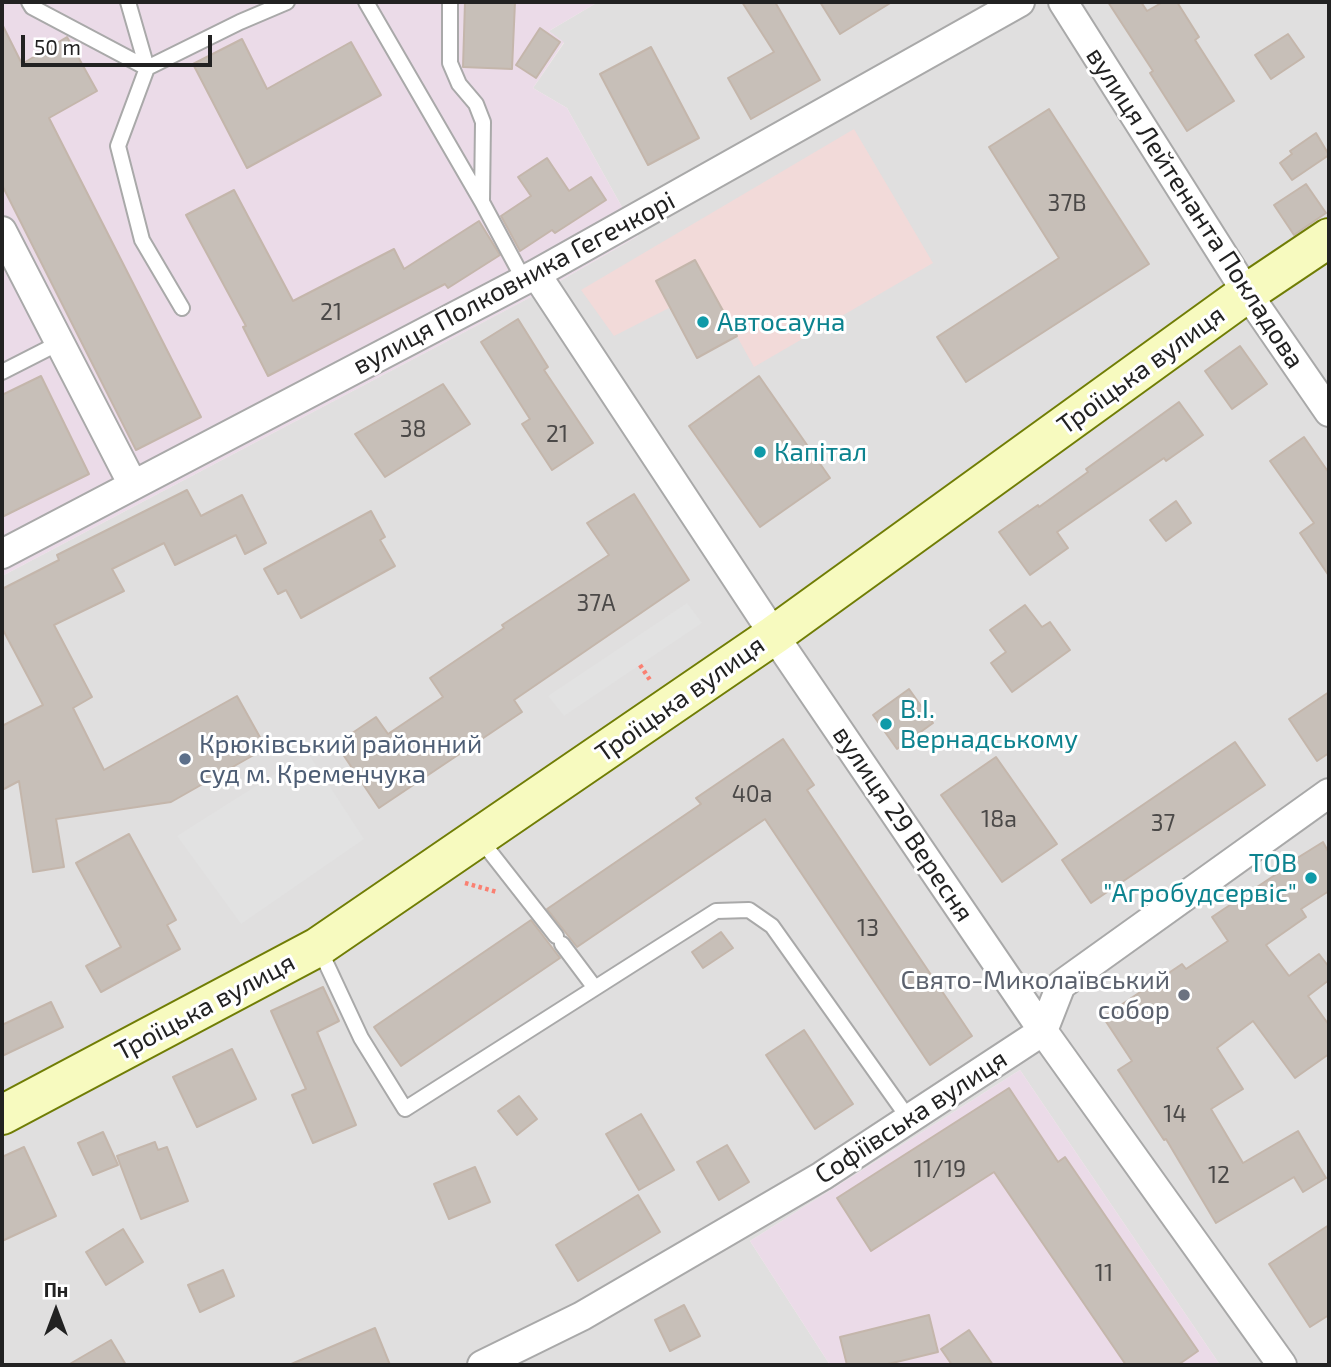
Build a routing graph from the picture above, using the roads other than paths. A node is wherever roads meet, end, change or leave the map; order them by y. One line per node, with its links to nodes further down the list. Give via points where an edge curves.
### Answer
1 (29, 2): 8 (lane)
2 (128, 2): 8 (lane)
3 (287, 2): 8 (lane)
4 (366, 2): 9 (lane)
5 (450, 2): 9 (lane, via 450,63 483,122)
6 (1020, 2): 12 (street, вулиця Полковника Гегечкорі)
7 (1063, 2): 13 (street, вулиця Лейтенанта Покладова)
8 (147, 68): 14 (lane, via 118,146 142,240)
9 (481, 202): 12 (lane)
10 (2, 230): 15 (street)
11 (1329, 238): 13 (main road, Троїцька вулиця)
12 (530, 277): 18 (street, вулиця Полковника Гегечкорі); 20 (street, вулиця 29 Вересня)
13 (1247, 293): 17 (street, вулиця Лейтенанта Покладова); 20 (main road, Троїцька вулиця)
14 (183, 308)
15 (59, 343): 16 (lane); 18 (street)
16 (2, 372)
17 (1329, 412)
18 (133, 485): 19 (street, вулиця Полковника Гегечкорі)
19 (2, 554)
20 (774, 635): 22 (main road, Троїцька вулиця); 25 (street, вулиця 29 Вересня)
21 (1329, 793): 25 (street, via 1061,985)
22 (479, 838): 23 (main road, Троїцька вулиця); 24 (lane)
23 (318, 947): 24 (lane, via 361,1038 405,1109); 26 (main road, Троїцька вулиця)
24 (596, 988): 27 (lane, via 716,911 748,910 772,926)
25 (1043, 1031): 27 (street, Софіївська вулиця); 29 (street, вулиця 29 Вересня)
26 (2, 1115)
27 (909, 1119): 28 (street, Софіївська вулиця, via 822,1176 594,1309)
28 (482, 1365)
29 (1282, 1365)

